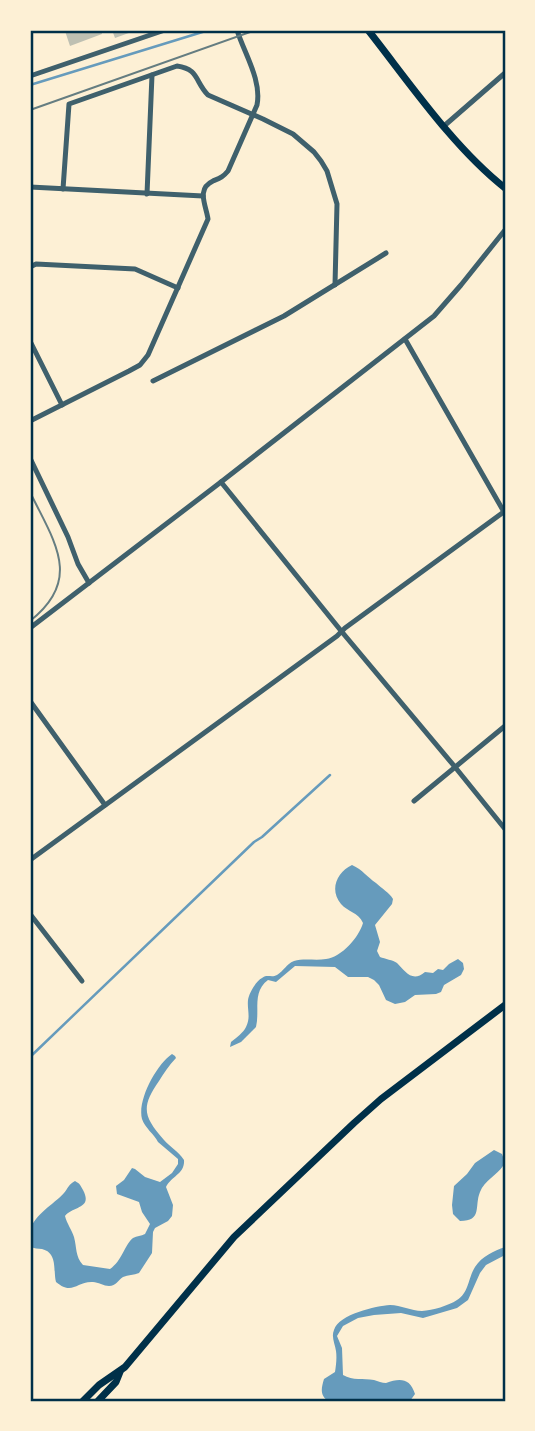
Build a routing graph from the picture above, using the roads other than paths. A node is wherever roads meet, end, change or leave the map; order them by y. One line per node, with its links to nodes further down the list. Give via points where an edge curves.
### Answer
1 (165, 30): 6 (street)
2 (237, 30): 7 (street, via 257,86)
3 (368, 30): 8 (main road)
4 (505, 73): 8 (street)
5 (152, 75): 7 (street, via 185,67 208,95); 11 (street, via 69,104); 12 (street)
6 (30, 76)
7 (254, 114): 13 (street, via 228,171 208,184); 17 (street, via 304,142 327,171 337,204)
8 (444, 126): 10 (main road)
9 (30, 187): 11 (street)
10 (505, 188)
11 (63, 189): 12 (street)
12 (147, 194): 13 (street)
13 (203, 196): 18 (street, via 208,219)
14 (505, 229): 19 (street, via 446,303)
15 (386, 253): 17 (street)
16 (30, 267): 18 (street, via 135,270)
17 (335, 285): 21 (street, via 284,316)
18 (178, 288): 22 (street, via 145,360)
19 (405, 339): 25 (street); 26 (street)
20 (30, 341): 22 (street)
21 (153, 381)
22 (62, 405): 23 (street)
23 (30, 421)
24 (30, 458): 27 (street)
25 (221, 482): 27 (street); 29 (street)
26 (505, 512): 29 (street)
27 (89, 583): 28 (street)
28 (30, 628)
29 (342, 632): 32 (street); 34 (street)
30 (30, 701): 34 (street)
31 (505, 726): 32 (street)
32 (455, 767): 33 (street); 35 (street)
33 (414, 801)
34 (106, 805): 36 (street)
35 (505, 829)
36 (30, 860)
37 (30, 914): 38 (street)
38 (82, 981)
39 (505, 1005): 40 (main road, via 381,1099 234,1237)
40 (121, 1372): 41 (main road); 42 (main road)
41 (83, 1401)
42 (98, 1401)

